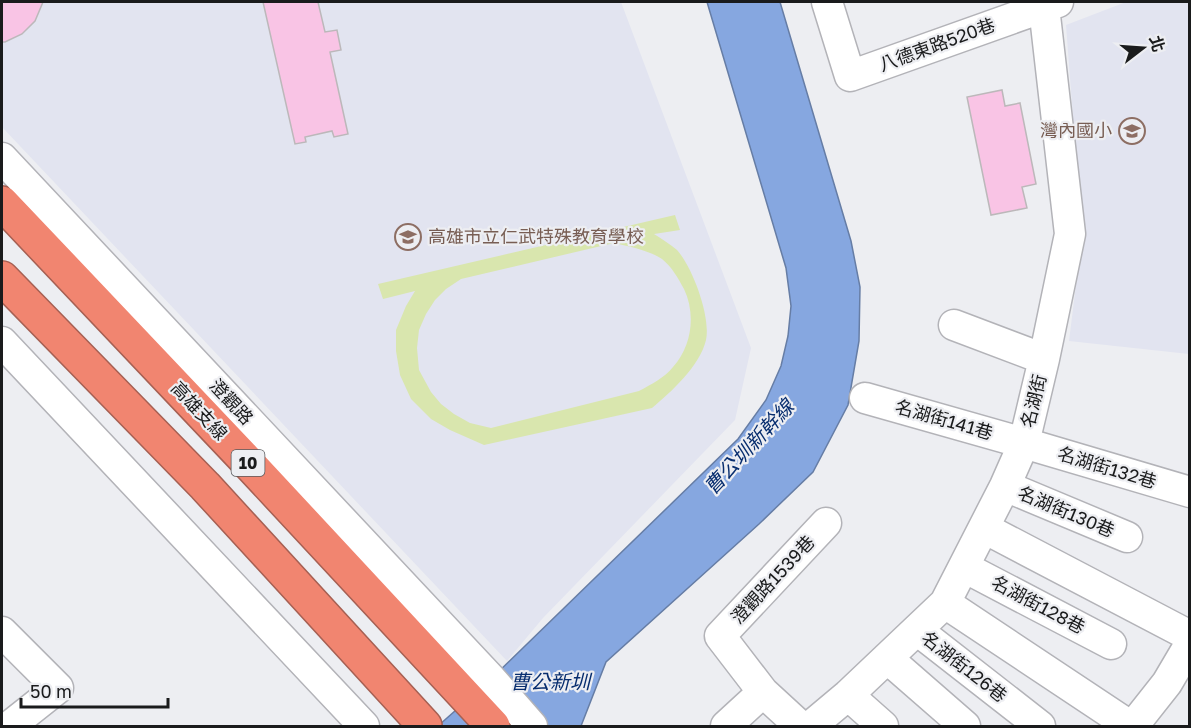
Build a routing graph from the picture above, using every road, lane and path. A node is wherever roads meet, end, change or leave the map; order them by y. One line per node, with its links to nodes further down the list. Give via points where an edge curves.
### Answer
1 (827, 2): 2 (street, 八德東路520巷, via 850,76)
2 (1048, 3): 8 (street, 名湖街, via 1070,234)
3 (2, 158): 30 (street, 澄觀路)
4 (2, 202): 29 (highway, 高雄支線 / 10)
5 (2, 278): 28 (highway, 10, via 205,486)
6 (954, 325): 8 (street)
7 (2, 342): 27 (street)
8 (1044, 359): 10 (street, 名湖街)
9 (865, 398): 10 (street, 名湖街141巷)
10 (1024, 443): 11 (street, 名湖街); 12 (street, 名湖街132巷)
11 (1005, 486): 14 (street, 名湖街); 15 (street, 名湖街130巷)
12 (1190, 492)
13 (826, 523): 24 (street, 澄觀路1539巷, via 720,636)
14 (984, 528): 16 (street, 名湖街); 20 (street)
15 (1127, 537)
16 (964, 567): 17 (street, 名湖街); 21 (street, 名湖街128巷)
17 (945, 603): 18 (street, 名湖街); 37 (street)
18 (916, 630): 23 (street, 名湖街); 36 (street, 名湖街126巷)
19 (2, 632): 26 (street, via 58,688)
20 (1190, 636)
21 (1111, 644)
22 (1190, 644): 37 (street, via 1167,683)
23 (887, 658): 25 (street, 名湖街); 35 (street)
24 (763, 692): 31 (street); 32 (street)
25 (849, 695): 33 (street, 名湖街); 34 (street)
26 (10, 726)
27 (364, 726)
28 (425, 726)
29 (493, 726)
30 (532, 726)
31 (726, 726)
32 (800, 726)
33 (811, 726)
34 (883, 726)
35 (965, 726)
36 (1040, 726)
37 (1132, 726)

